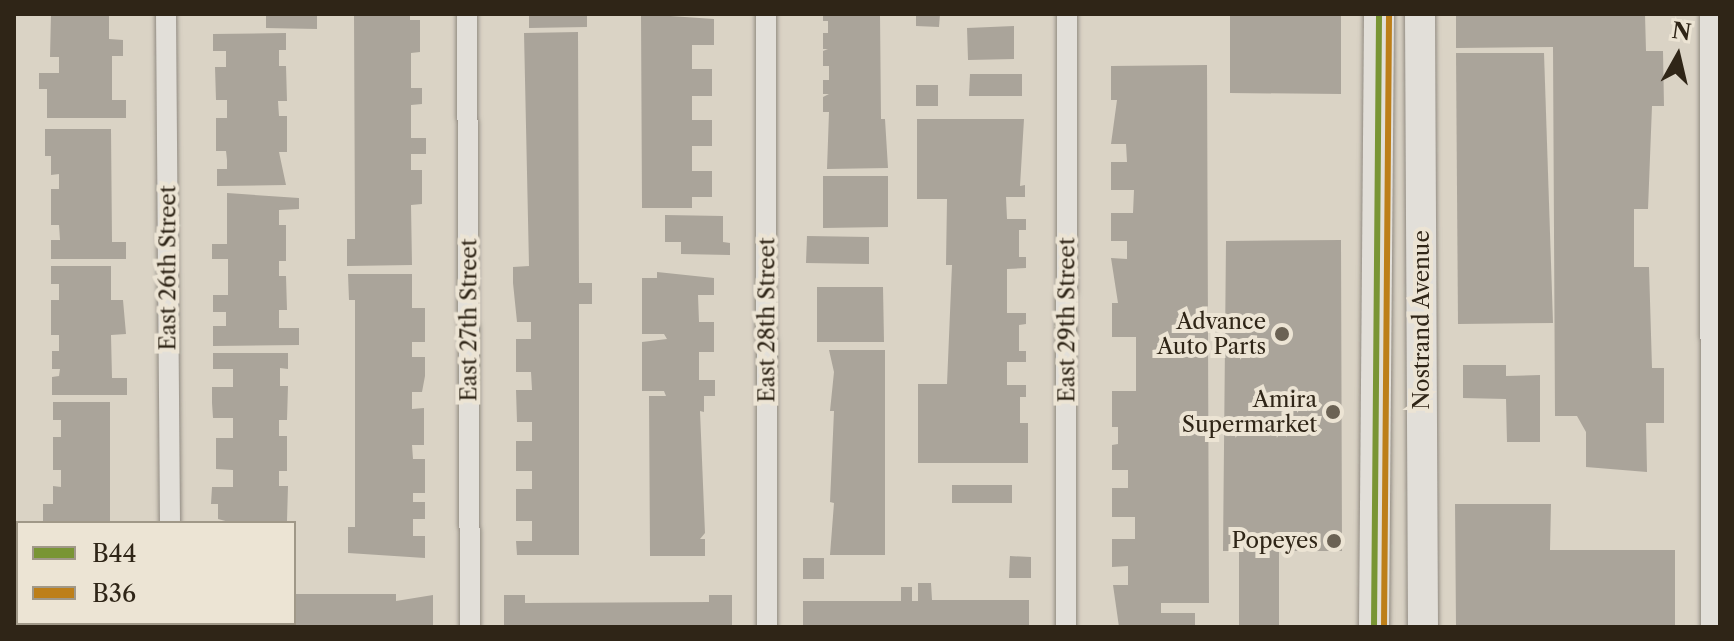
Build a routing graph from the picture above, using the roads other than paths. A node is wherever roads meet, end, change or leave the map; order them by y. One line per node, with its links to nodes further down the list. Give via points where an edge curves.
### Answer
1 (166, 14): 8 (street, East 26th Street)
2 (467, 14): 9 (street, East 27th Street)
3 (766, 14): 10 (street, East 28th Street)
4 (1067, 14): 11 (street, East 29th Street)
5 (1379, 14): 12 (main road, Nostrand Avenue)
6 (1420, 14): 13 (main road, Nostrand Avenue)
7 (1710, 14): 14 (street)
8 (170, 521)
9 (470, 627)
10 (767, 627)
11 (1066, 627)
12 (1374, 627)
13 (1423, 627)
14 (1711, 627)

